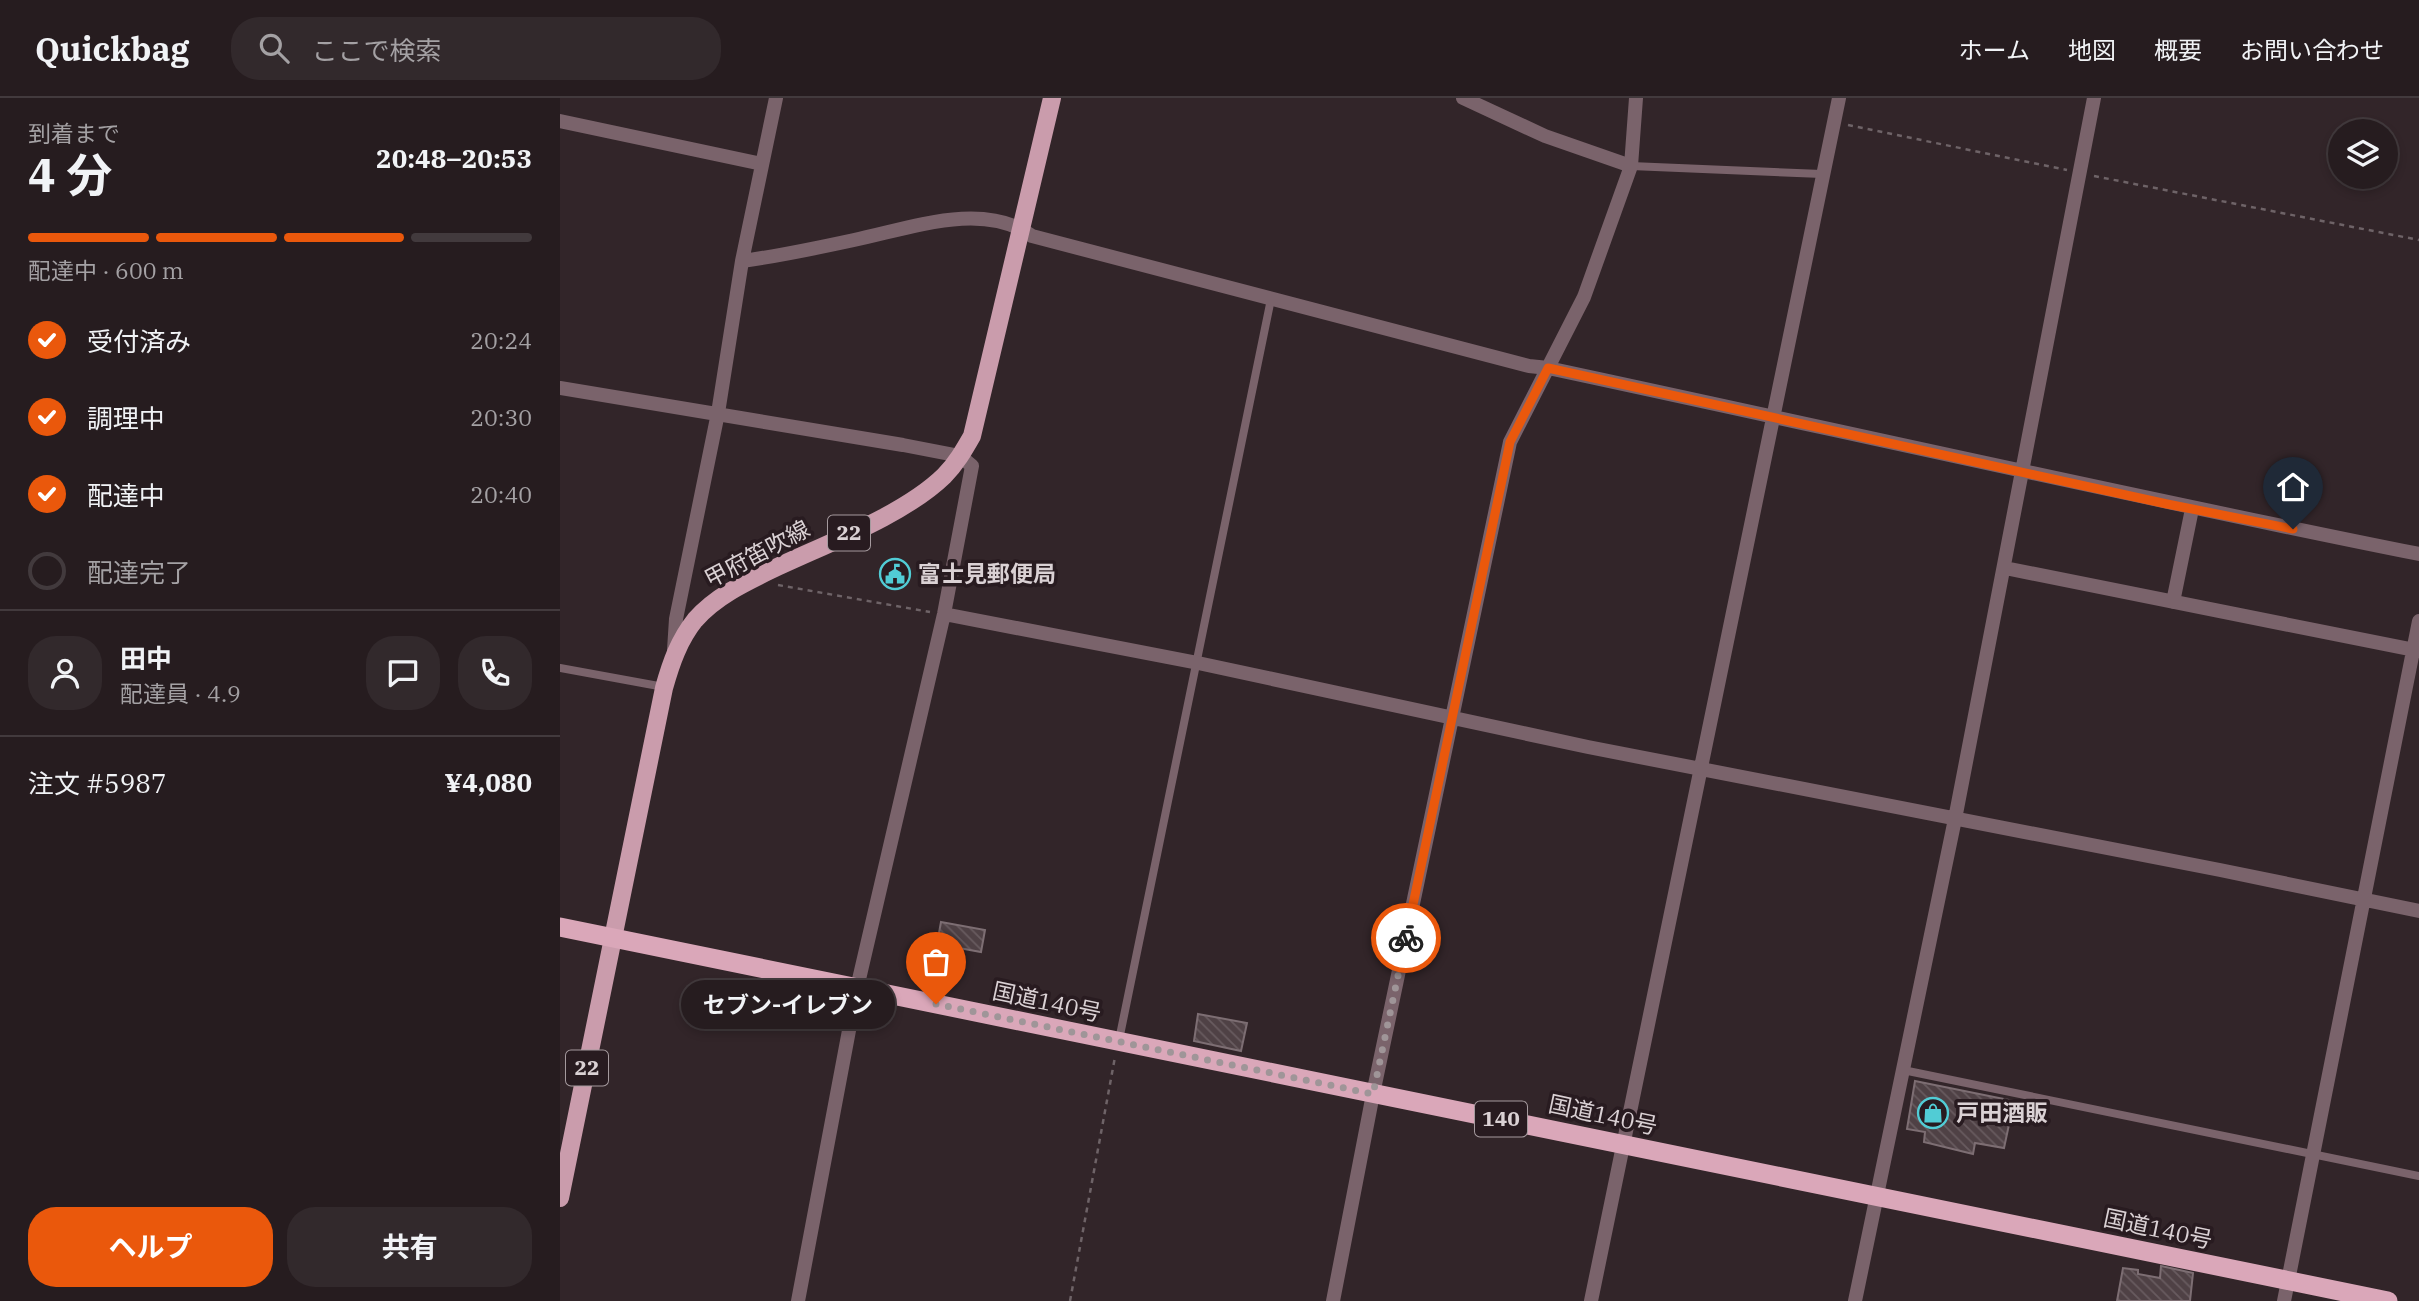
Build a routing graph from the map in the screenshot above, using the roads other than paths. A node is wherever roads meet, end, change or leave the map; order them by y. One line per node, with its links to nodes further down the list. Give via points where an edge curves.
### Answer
1 (776, 98): 8 (street)
2 (1052, 98): 11 (main road, 甲府笛吹線 / 22)
3 (1463, 98): 9 (street, via 1545,136)
4 (1636, 98): 9 (street)
5 (1839, 98): 10 (street)
6 (2094, 98): 19 (street)
7 (560, 121): 8 (street)
8 (762, 164): 12 (street)
9 (1631, 166): 10 (lane); 14 (street, via 1584,297)
10 (1822, 174): 17 (street)
11 (1020, 228): 12 (street, via 999,220 921,223); 13 (street, via 1032,236); 18 (main road, 甲府笛吹線 / 22, via 971,436)
12 (742, 261): 16 (street)
13 (1271, 299): 14 (street); 28 (lane)
14 (1548, 368): 17 (street); 31 (street, via 1510,442)
15 (560, 388): 16 (street)
16 (718, 413): 18 (street); 27 (street, via 676,619)
17 (1773, 416): 19 (street); 32 (street)
18 (960, 456): 24 (street, via 971,466); 27 (main road, 甲府笛吹線 / 22, via 928,490 895,511 720,597 695,620)
19 (2022, 472): 20 (street); 22 (street)
20 (2192, 509): 21 (street); 23 (street)
21 (2419, 554)
22 (2005, 568): 23 (street); 33 (street)
23 (2173, 602): 26 (street)
24 (944, 614): 28 (street); 38 (street)
25 (2419, 621): 26 (street)
26 (2416, 650): 34 (street)
27 (674, 653): 30 (main road, 甲府笛吹線 / 22)
28 (1198, 663): 31 (street); 39 (lane)
29 (560, 668): 30 (lane)
30 (664, 688): 37 (main road, 甲府笛吹線 / 22)
31 (1452, 717): 32 (street); 41 (street)
32 (1701, 767): 33 (street); 42 (street)
33 (1955, 819): 34 (street); 40 (street)
34 (2363, 899): 35 (street); 43 (street)
35 (2419, 911)
36 (560, 927): 37 (highway, 国道140号 / 140)
37 (613, 938): 38 (highway, 国道140号 / 140); 46 (main road, 甲府笛吹線 / 22)
38 (858, 988): 39 (highway, 国道140号 / 140); 48 (street)
39 (1118, 1042): 41 (highway, 国道140号 / 140)
40 (1903, 1070): 43 (lane); 45 (street)
41 (1373, 1094): 42 (highway, 国道140号 / 140); 49 (street)
42 (1624, 1144): 45 (highway, 国道140号 / 140); 50 (street)
43 (2314, 1155): 44 (lane); 47 (street)
44 (2419, 1176)
45 (1876, 1196): 47 (highway, 国道140号 / 140); 51 (street)
46 (560, 1198)
47 (2289, 1281): 52 (street); 53 (highway, 国道140号 / 140)
48 (798, 1301)
49 (1333, 1301)
50 (1591, 1301)
51 (1855, 1301)
52 (2284, 1301)
53 (2388, 1301)

